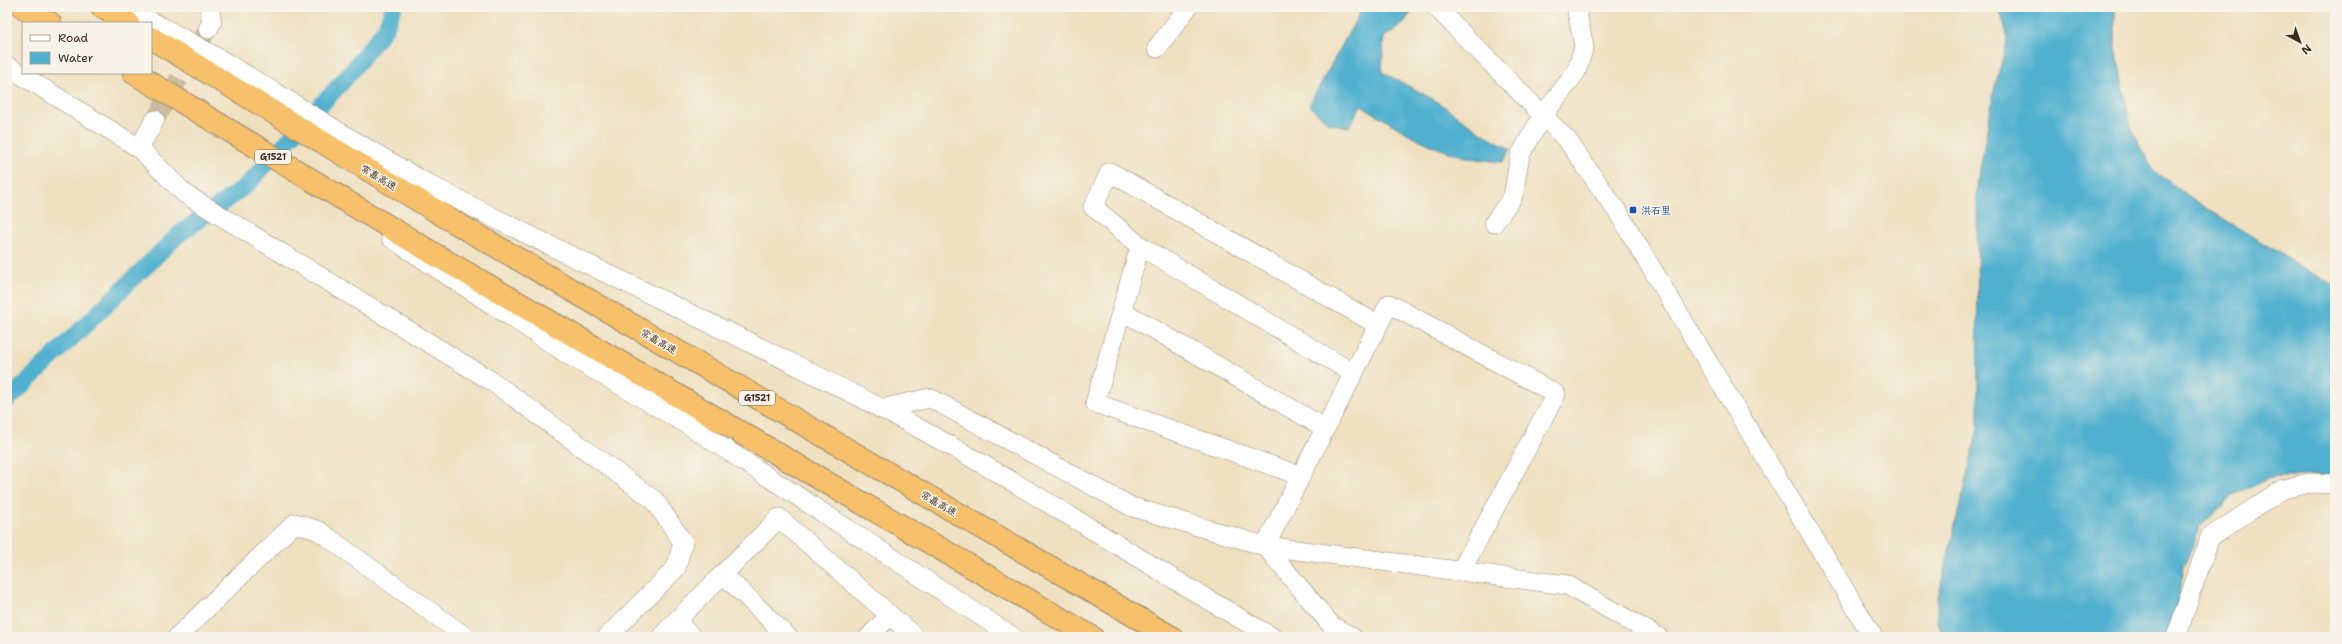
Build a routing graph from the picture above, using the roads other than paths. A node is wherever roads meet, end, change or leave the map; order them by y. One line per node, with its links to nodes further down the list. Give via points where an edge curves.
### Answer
1 (23, 7): 8 (highway)
2 (102, 7): 9 (highway)
3 (122, 7): 24 (street, via 170,30 434,187 796,364)
4 (209, 7): 10 (street, via 212,22)
5 (1188, 7): 12 (street)
6 (1436, 7): 15 (street)
7 (1576, 7): 15 (street, via 1584,47 1576,72)
8 (48, 22)
9 (126, 22)
10 (208, 29)
11 (152, 39): 43 (highway, 常嘉高速 / G1521, via 449,219)
12 (1156, 48)
13 (7, 66): 17 (street)
14 (136, 74): 18 (highway, G1521)
15 (1542, 117): 19 (street, via 1520,155 1513,196); 47 (street, via 1568,141 1619,214)
16 (155, 120): 17 (street)
17 (139, 148): 35 (street, via 186,194 493,382 654,500 683,542 676,568)
18 (325, 189): 41 (street, via 412,253 569,355 697,431); 42 (highway, G1521)
19 (1494, 223)
20 (1140, 246): 21 (street); 22 (street, via 1093,207 1110,172); 23 (street)
21 (1122, 311): 25 (street); 26 (street, via 1095,402)
22 (1378, 325): 23 (street); 29 (street, via 1389,304 1556,394)
23 (1354, 373): 25 (street)
24 (881, 409): 28 (street, via 930,398 1132,508); 44 (street, via 923,431)
25 (1325, 428): 26 (street)
26 (1301, 476): 28 (street)
27 (2335, 484): 48 (street, via 2309,483 2283,489 2210,537)
28 (1265, 546): 29 (street); 45 (street, via 1332,626)
29 (1461, 571): 46 (street, via 1567,585)
30 (723, 574): 31 (street, via 779,518); 32 (street); 38 (street)
31 (890, 615): 39 (street); 40 (street)
32 (676, 621): 36 (street); 37 (street)
33 (176, 637): 34 (street, via 296,523 319,531)
34 (466, 637)
35 (608, 637)
36 (661, 637)
37 (692, 637)
38 (788, 637)
39 (869, 637)
40 (914, 637)
41 (1012, 637)
42 (1092, 637)
43 (1171, 637)
44 (1272, 637)
45 (1352, 637)
46 (1658, 637)
47 (1873, 637)
48 (2176, 637)

